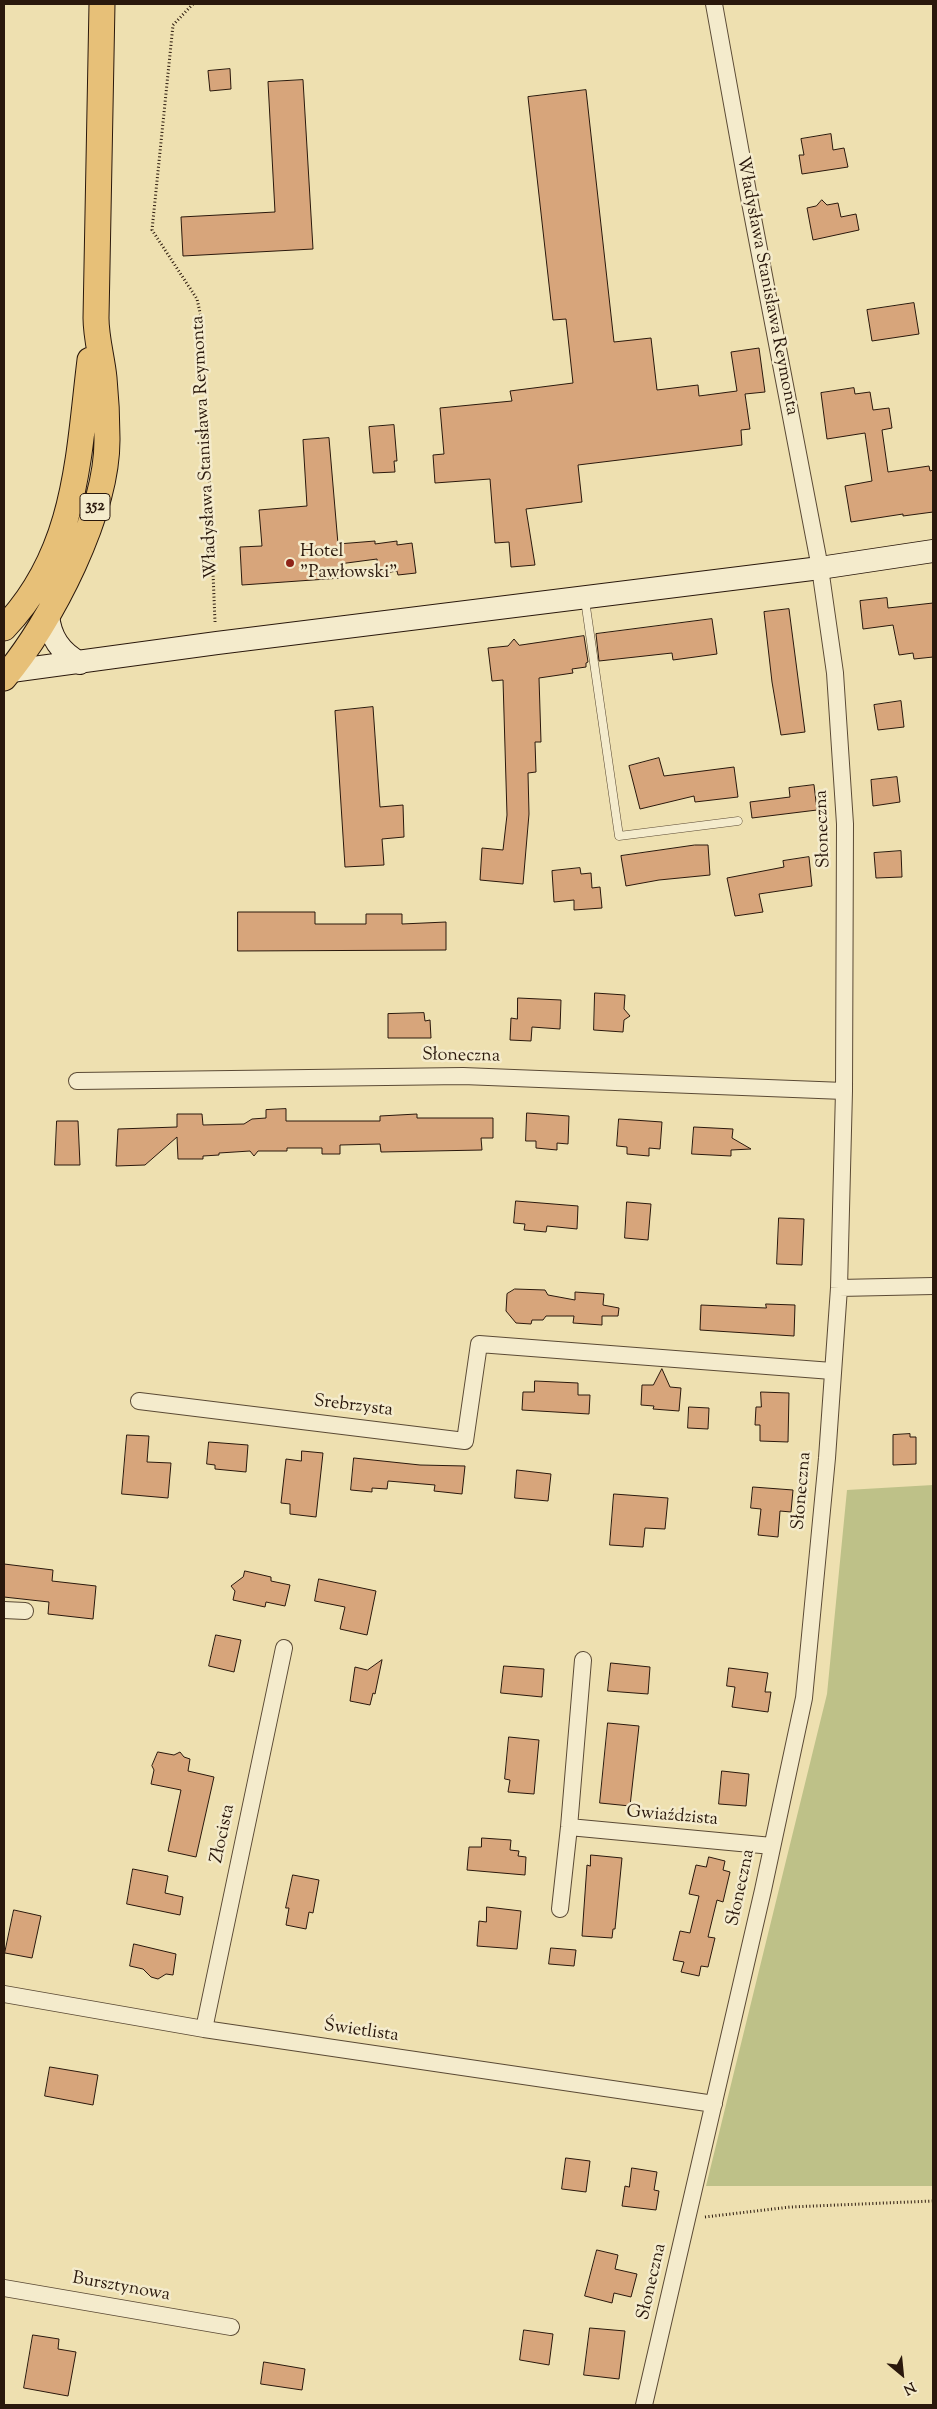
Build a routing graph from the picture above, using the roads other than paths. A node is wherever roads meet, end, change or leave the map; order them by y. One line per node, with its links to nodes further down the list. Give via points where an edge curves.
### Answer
1 (102, 4): 3 (main road, 352)
2 (714, 4): 5 (street, Władysława Stanisława Reymonta)
3 (96, 323): 7 (main road, 352, via 104,378 107,441 103,472 87,533); 8 (main road, 352, via 78,472 65,522 36,589)
4 (933, 551): 5 (street)
5 (820, 568): 6 (street); 13 (street, Słoneczna, via 835,673 845,824)
6 (584, 596): 9 (street); 11 (lane, via 619,836)
7 (48, 615): 9 (street, via 51,633 62,651); 10 (main road, 352)
8 (4, 628)
9 (80, 662): 10 (street)
10 (6, 674)
11 (738, 821)
12 (77, 1081): 13 (street, Słoneczna, via 463,1076)
13 (844, 1091): 15 (street, Słoneczna)
14 (933, 1286): 15 (street)
15 (839, 1288): 16 (street, Słoneczna)
16 (832, 1371): 17 (street, Srebrzysta, via 479,1344 465,1441); 23 (street, Słoneczna, via 804,1698)
17 (139, 1401)
18 (4, 1610): 19 (street)
19 (25, 1611)
20 (284, 1648): 26 (street, Złocista)
21 (583, 1660): 22 (street)
22 (569, 1827): 23 (street, Gwiaździsta); 24 (street)
23 (772, 1846): 27 (street, Słoneczna)
24 (560, 1909)
25 (4, 1994): 26 (street, Świetlista)
26 (204, 2029): 27 (street, Świetlista)
27 (714, 2104): 30 (street, Słoneczna)
28 (4, 2288): 29 (street, Bursztynowa)
29 (231, 2327)
30 (644, 2405)

